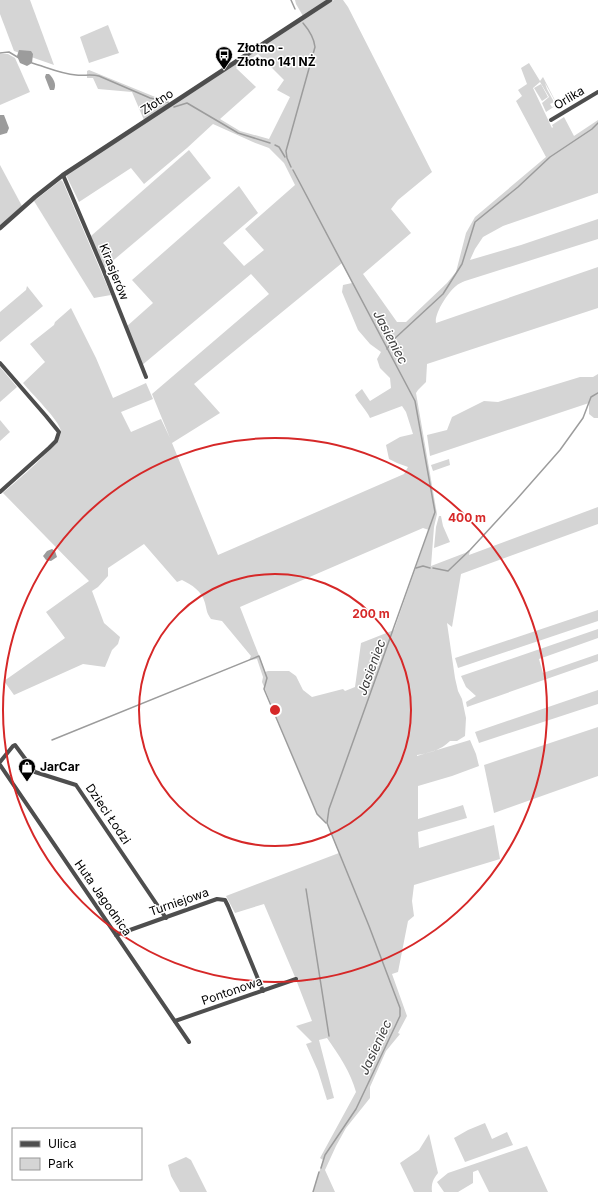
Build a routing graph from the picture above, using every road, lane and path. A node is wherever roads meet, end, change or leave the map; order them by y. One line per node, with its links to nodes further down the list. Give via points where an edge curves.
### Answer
1 (330, 0): 4 (street, Złotno)
2 (598, 92): 3 (street, Orlika)
3 (550, 120)
4 (63, 175): 5 (street, Złotno); 7 (street, Kirasjerów)
5 (0, 228)
6 (0, 364): 8 (street, via 59,432 50,448)
7 (146, 377)
8 (0, 492)
9 (0, 762): 11 (street, Dzieci Łodzi, via 15,745 35,772 76,785)
10 (0, 765): 12 (street, Huta Jagodnica)
11 (166, 918): 12 (street, Turniejowa); 14 (street, Turniejowa, via 218,900 225,900)
12 (116, 935): 15 (street, Huta Jagodnica)
13 (296, 979): 14 (street, Pontonowa)
14 (263, 990): 15 (street, Pontonowa)
15 (175, 1021): 16 (street, Huta Jagodnica)
16 (189, 1042)

